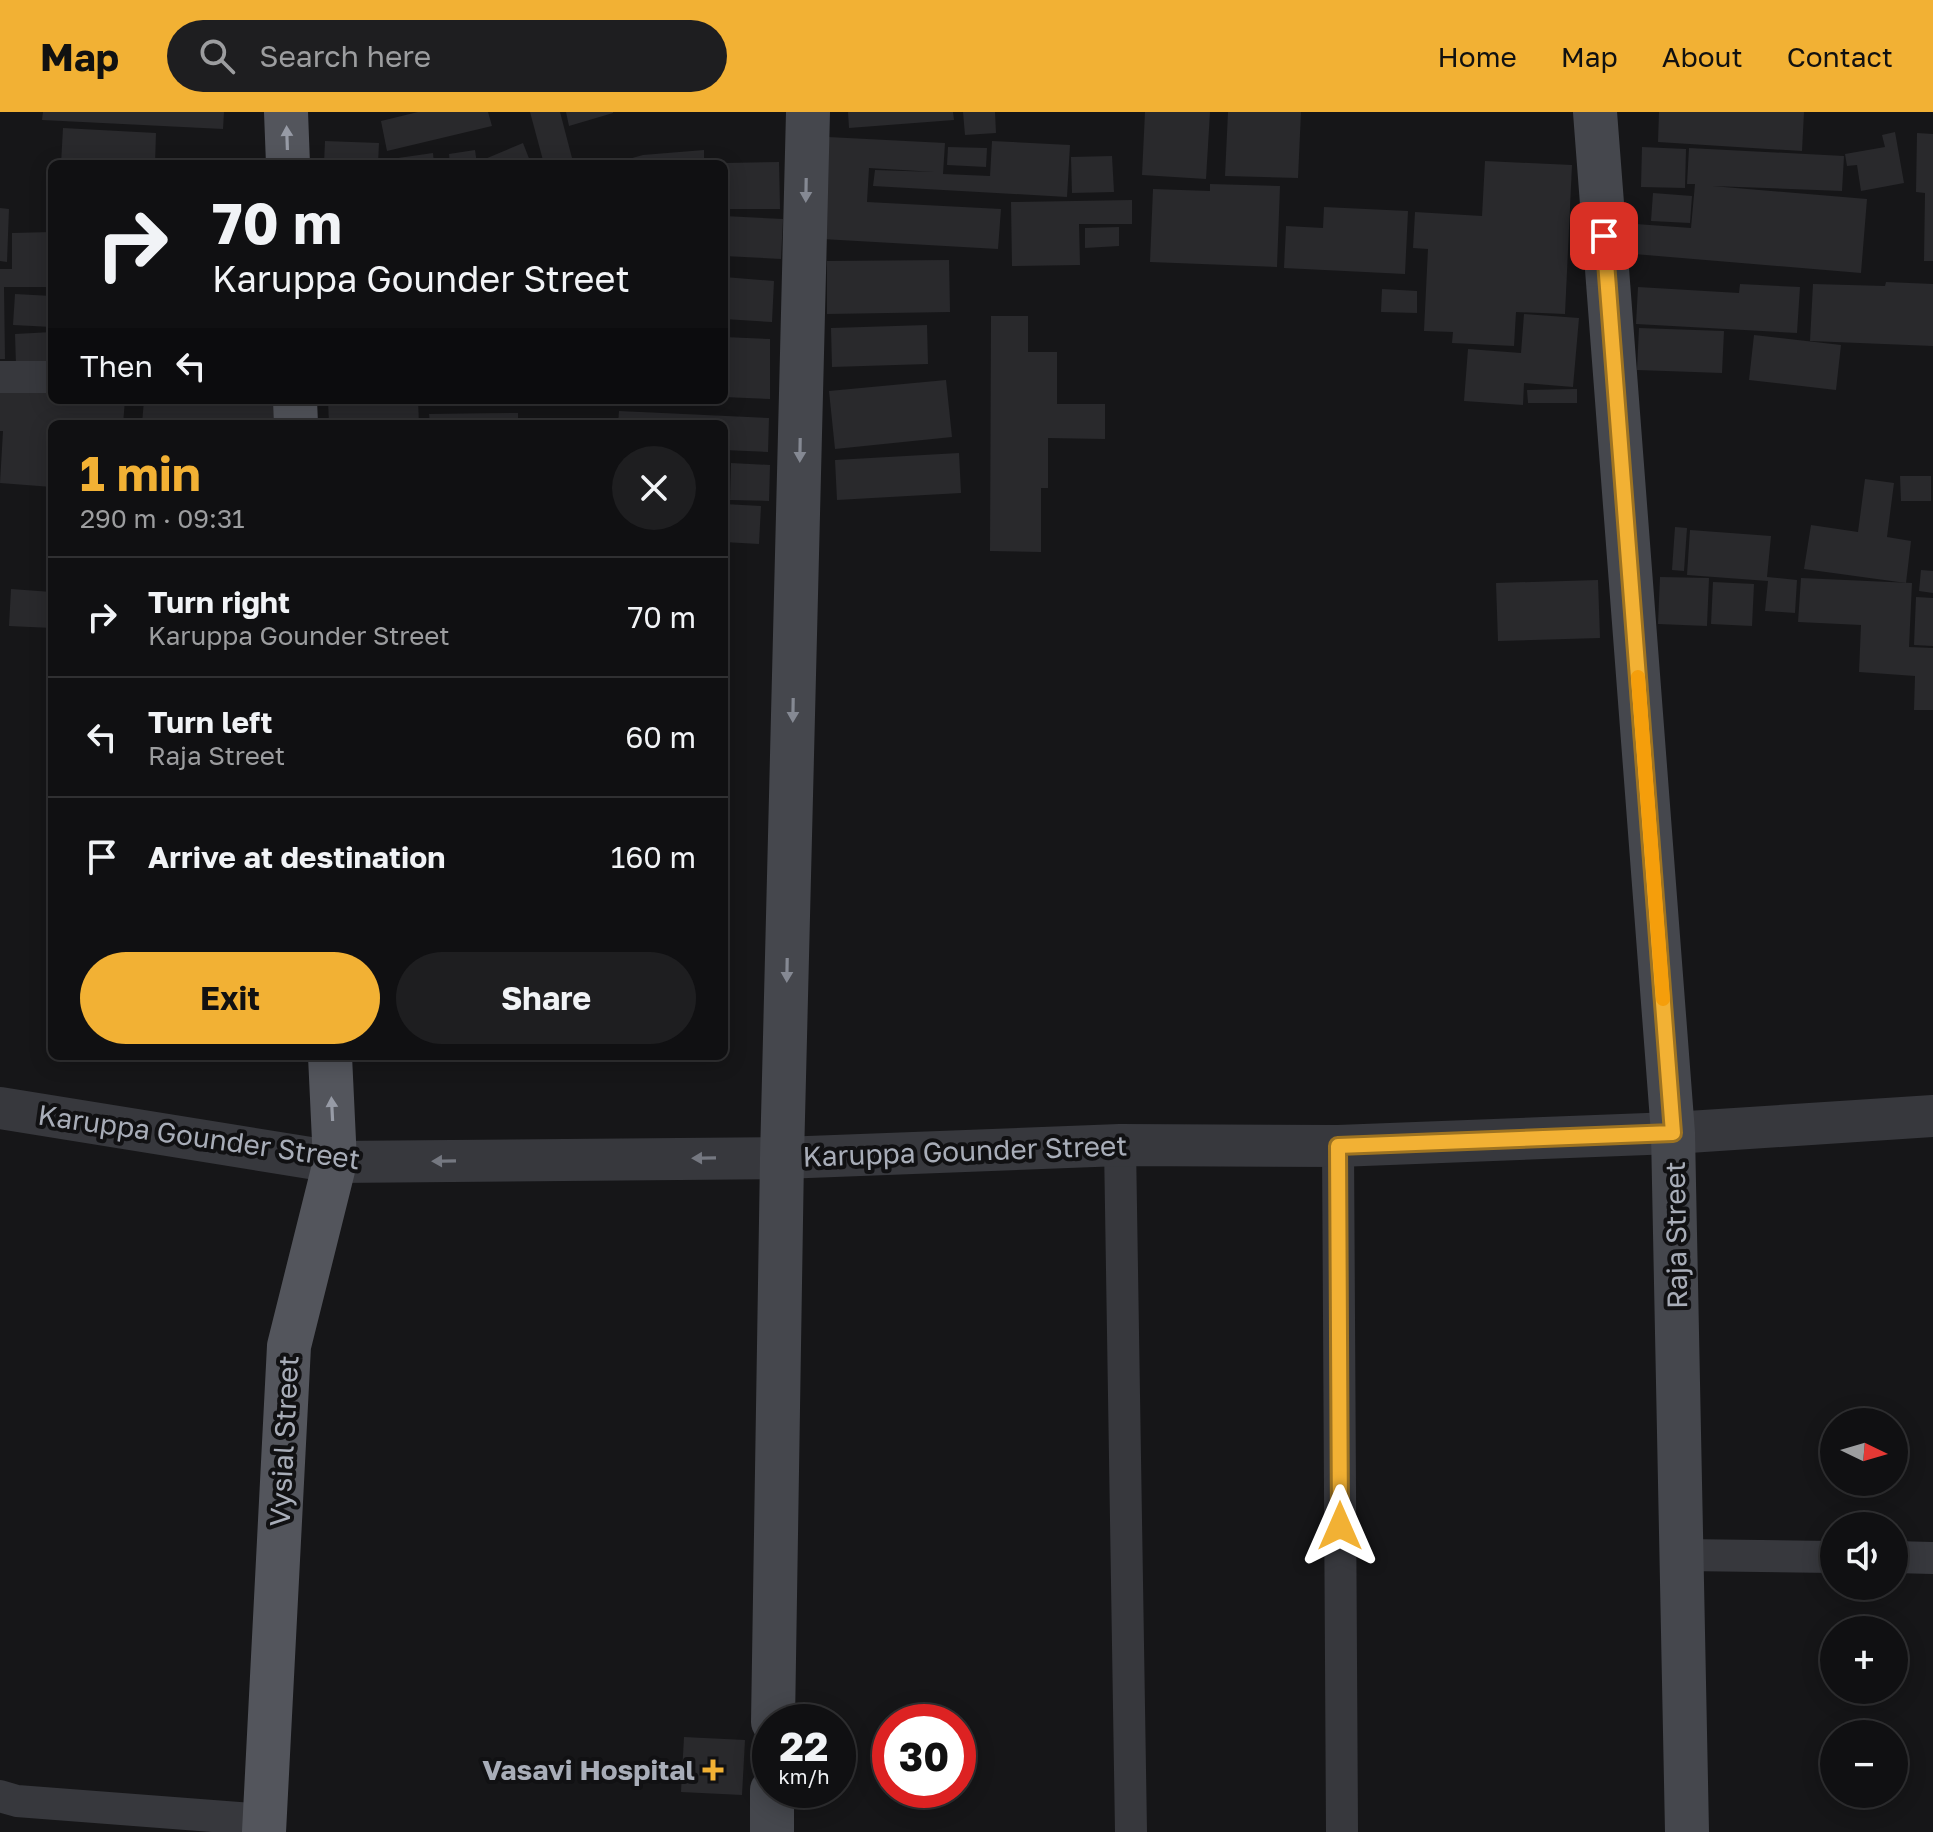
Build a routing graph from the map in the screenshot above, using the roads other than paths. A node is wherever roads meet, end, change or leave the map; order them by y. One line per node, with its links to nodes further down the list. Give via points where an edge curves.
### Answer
1 (286, 112): 4 (main road, one-way to 1)
2 (808, 112): 13 (main road, one-way to 13)
3 (1595, 112): 10 (main road, Raja Street)
4 (288, 160)
5 (0, 377): 6 (street)
6 (48, 377)
7 (330, 1060): 14 (main road, Vysial Street, one-way to 7)
8 (0, 1108): 14 (street, Karuppa Gounder Street)
9 (1933, 1116): 10 (street, Karuppa Gounder Street)
10 (1673, 1133): 12 (street, Karuppa Gounder Street); 15 (main road, Raja Street)
11 (1120, 1145): 12 (street, Karuppa Gounder Street); 13 (street, Karuppa Gounder Street); 24 (street)
12 (1338, 1146): 25 (street)
13 (782, 1158): 14 (street, Karuppa Gounder Street, one-way to 14); 19 (main road)
14 (335, 1162): 22 (main road, Vysial Street, via 289,1346)
15 (1684, 1555): 16 (street); 26 (main road, Raja Street)
16 (1820, 1557)
17 (1908, 1557): 18 (street)
18 (1933, 1558)
19 (773, 1704)
20 (0, 1796): 22 (street)
21 (772, 1808): 23 (main road)
22 (264, 1826)
23 (772, 1832)
24 (1131, 1832)
25 (1342, 1832)
26 (1687, 1832)

